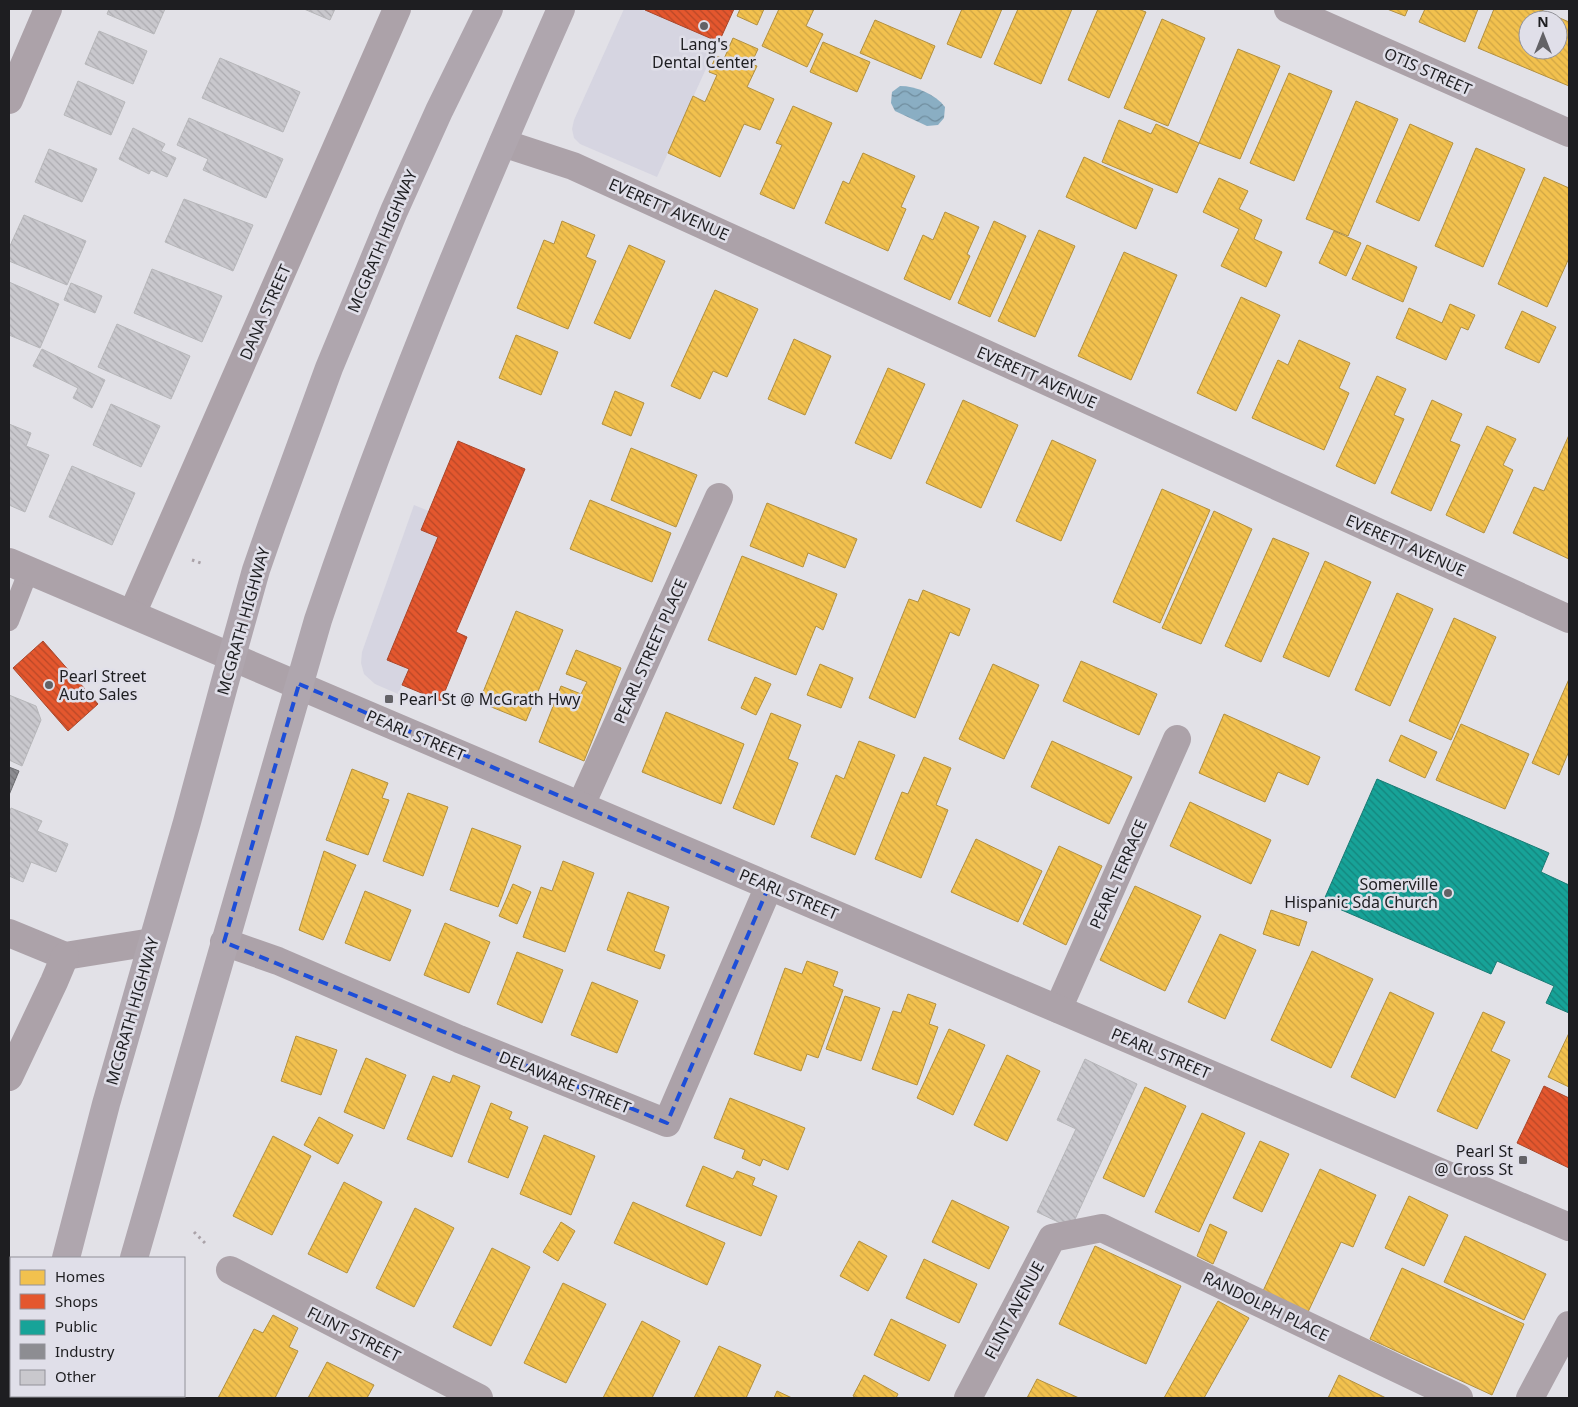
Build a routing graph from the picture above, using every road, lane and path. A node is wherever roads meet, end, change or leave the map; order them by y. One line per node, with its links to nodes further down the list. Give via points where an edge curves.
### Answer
1 (48, 9): 6 (street)
2 (397, 9): 11 (street, DANA STREET)
3 (489, 9): 14 (highway, MCGRATH HIGHWAY, via 419,153 329,368 264,546)
4 (561, 9): 8 (highway)
5 (1288, 9): 7 (street, OTIS STREET)
6 (9, 100)
7 (1569, 134)
8 (502, 142): 12 (street, EVERETT AVENUE, via 573,166); 15 (highway, via 383,435 331,582)
9 (718, 497): 17 (street, PEARL STREET PLACE)
10 (19, 566): 11 (street, PEARL STREET); 13 (lane)
11 (132, 614): 14 (street, PEARL STREET)
12 (1569, 619)
13 (9, 621)
14 (232, 656): 15 (street, PEARL STREET); 20 (highway, MCGRATH HIGHWAY)
15 (300, 684): 17 (street, PEARL STREET); 21 (highway)
16 (1177, 738): 23 (street, PEARL TERRACE)
17 (581, 805): 18 (street, PEARL STREET)
18 (769, 886): 21 (street, DELAWARE STREET, via 667,1123 278,961); 23 (street, PEARL STREET)
19 (9, 933): 22 (street)
20 (152, 942): 22 (street); 27 (highway, MCGRATH HIGHWAY)
21 (224, 942): 28 (highway)
22 (65, 956): 24 (street)
23 (1058, 1009): 25 (street, PEARL STREET)
24 (9, 1077)
25 (1569, 1227)
26 (1071, 1234): 32 (street, FLINT AVENUE, via 1052,1238); 33 (street, RANDOLPH PLACE, via 1102,1228)
27 (66, 1257)
28 (134, 1257)
29 (230, 1270): 31 (street, FLINT STREET)
30 (1569, 1325): 34 (street)
31 (478, 1398)
32 (968, 1398)
33 (1459, 1398)
34 (1530, 1398)

